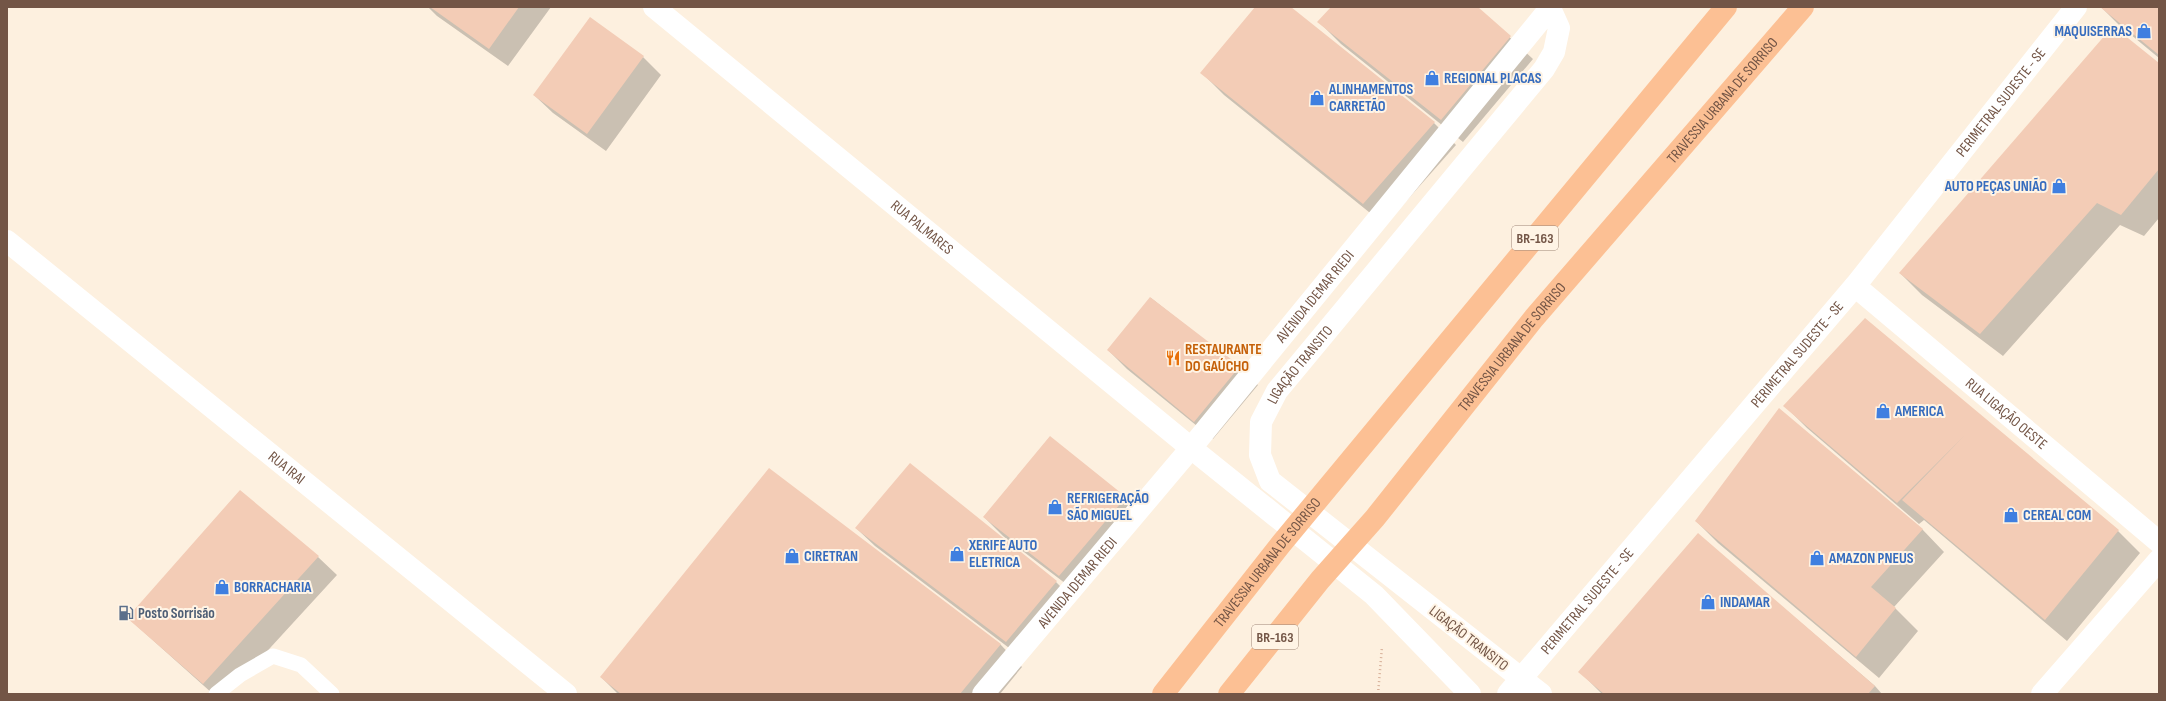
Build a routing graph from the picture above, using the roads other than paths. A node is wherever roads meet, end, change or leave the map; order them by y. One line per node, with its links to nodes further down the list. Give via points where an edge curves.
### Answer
1 (654, 7): 8 (main road, RUA PALMARES)
2 (1726, 7): 16 (highway, TRAVESSIA URBANA DE SORRISO / BR-163, via 1281,544)
3 (1803, 7): 17 (highway, TRAVESSIA URBANA DE SORRISO / BR-163, via 1534,318 1375,518 1320,580)
4 (2076, 7): 7 (main road, PERIMETRAL SUDESTE - SE)
5 (1549, 8): 8 (main road, AVENIDA IDEMAR RIEDI); 11 (main road, LIGAÇÃO TRANSITO, via 1559,28 1554,52 1544,69 1277,391 1261,422 1260,455 1270,481)
6 (7, 241): 14 (main road, RUA IRAI)
7 (1855, 286): 9 (main road, RUA LIGAÇÃO OESTE); 11 (main road, PERIMETRAL SUDESTE - SE)
8 (1191, 448): 15 (main road, AVENIDA IDEMAR RIEDI); 18 (main road, RUA PALMARES, via 1386,607)
9 (2159, 542)
10 (2159, 560): 20 (main road)
11 (1514, 686): 19 (main road, LIGAÇÃO TRANSITO)
12 (216, 694): 13 (lane, via 240,675 273,656 301,666)
13 (332, 694)
14 (566, 694)
15 (983, 694)
16 (1163, 694)
17 (1229, 694)
18 (1470, 694)
19 (1541, 694)
20 (2042, 694)

